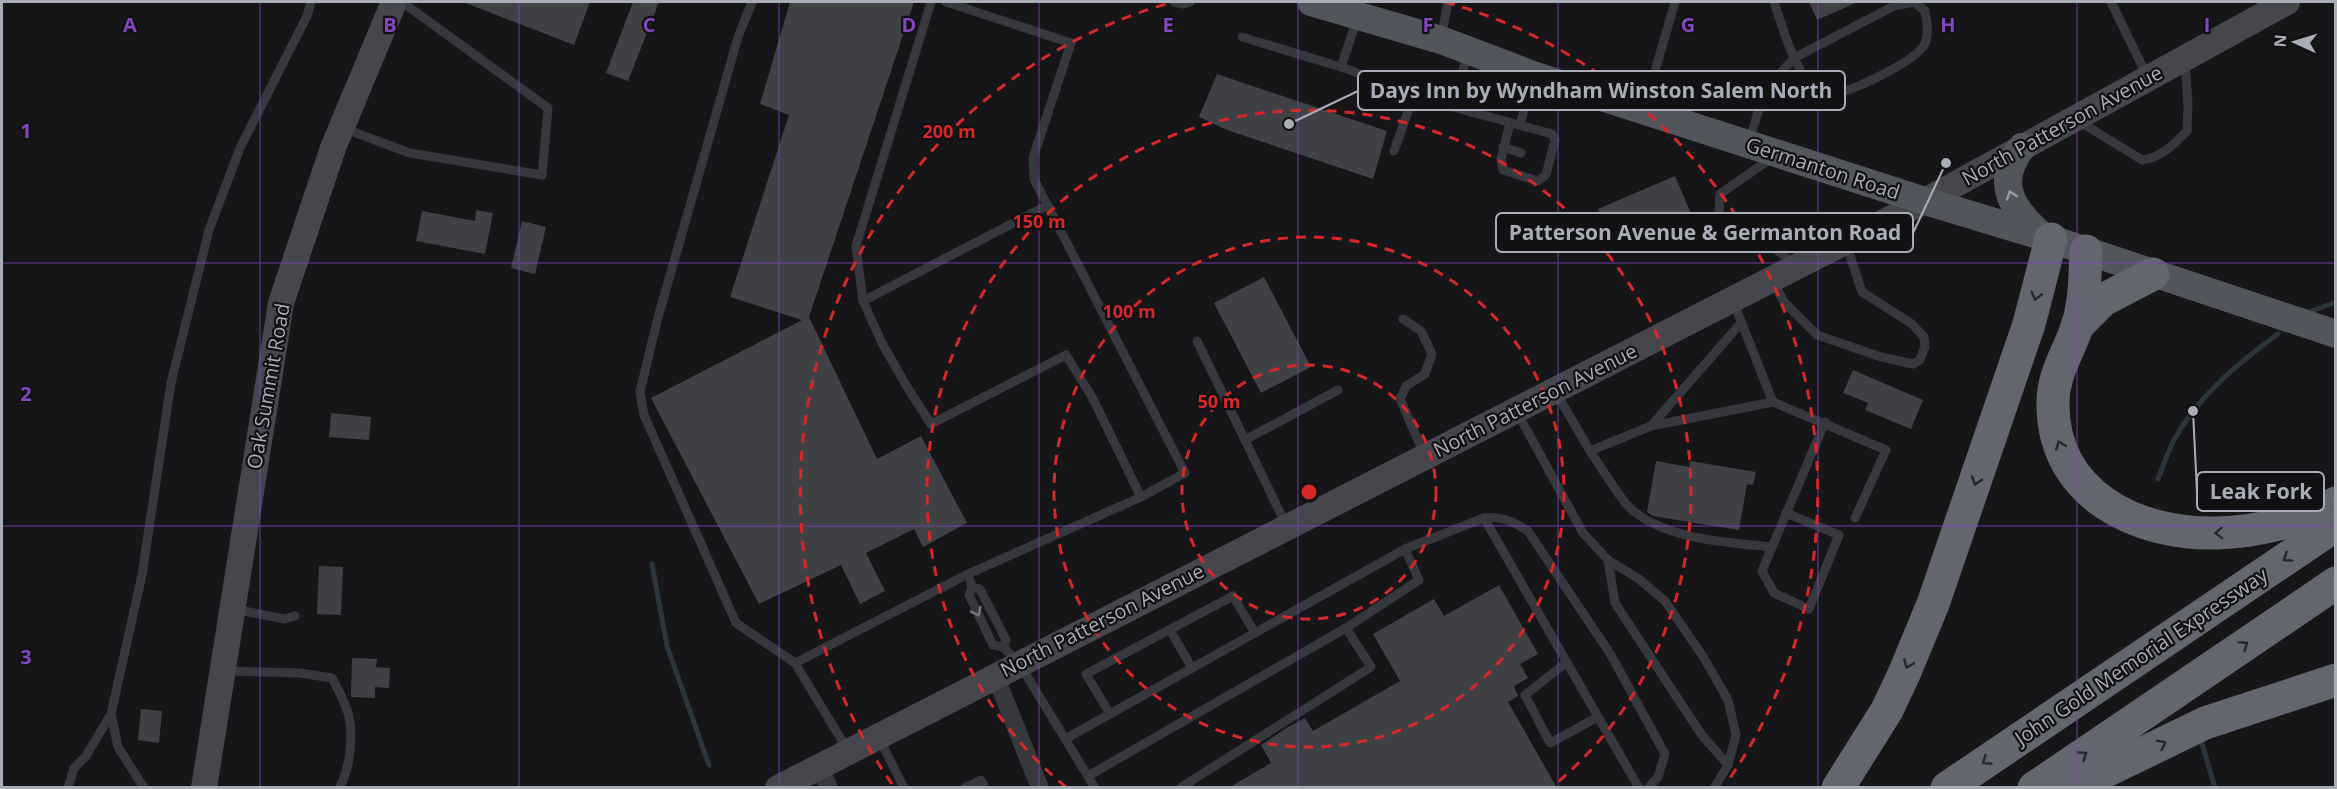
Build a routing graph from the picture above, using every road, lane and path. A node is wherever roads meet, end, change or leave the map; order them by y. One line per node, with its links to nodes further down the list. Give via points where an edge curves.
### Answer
1 (311, 2): 88 (lane, via 240,148 209,230 171,383 142,575)
2 (394, 2): 32 (main road, Oak Summit Road)
3 (402, 2): 32 (lane, via 548,108 542,175 410,153)
4 (752, 2): 83 (lane, via 738,38 640,392 644,415 736,623)
5 (931, 2): 49 (lane, via 856,246)
6 (946, 2): 42 (lane, via 1071,43 1033,158 1034,180)
7 (1174, 2): 8 (lane)
8 (1190, 2)
9 (1311, 2): 18 (main road, Germanton Road)
10 (1448, 2): 20 (lane)
11 (1675, 2): 29 (lane)
12 (1774, 2): 22 (lane)
13 (1914, 2): 17 (lane); 22 (lane, via 1894,6)
14 (1930, 2): 17 (lane)
15 (2111, 2): 26 (lane)
16 (2287, 2): 23 (main road, North Patterson Avenue)
17 (1925, 11): 22 (lane, via 1928,29 1924,46 1896,67 1841,93 1826,93 1812,86)
18 (1358, 16): 20 (main road, Germanton Road); 24 (lane)
19 (1242, 37): 24 (lane)
20 (1441, 40): 21 (main road, Germanton Road)
21 (1468, 50): 25 (main road, Germanton Road); 27 (lane)
22 (1794, 58): 33 (lane, via 1765,90)
23 (2185, 58): 26 (main road, North Patterson Avenue); 30 (lane, via 2187,131 2169,149 2142,160)
24 (1341, 67): 36 (lane, via 1405,90 1409,96 1411,103)
25 (1533, 75): 28 (lane); 29 (main road, Germanton Road)
26 (2148, 78): 30 (main road, North Patterson Avenue)
27 (1460, 81): 28 (lane); 31 (lane, via 1453,107)
28 (1526, 102): 31 (lane)
29 (1644, 110): 33 (main road, Germanton Road)
30 (2075, 118): 35 (main road, North Patterson Avenue)
31 (1515, 124): 34 (lane); 40 (lane, via 1552,134 1555,140)
32 (341, 127): 76 (main road, Oak Summit Road, via 281,303)
33 (1748, 143): 38 (main road, Germanton Road)
34 (1503, 147): 37 (lane); 40 (lane, via 1503,170 1538,181 1546,175)
35 (2022, 147): 41 (main road, North Patterson Avenue); 43 (main road, one-way to 35, via 2028,224 2010,197 2009,169)
36 (1394, 151)
37 (1521, 153)
38 (1778, 153): 41 (main road, Germanton Road); 46 (lane, via 1720,194 1718,229 1770,244)
39 (1539, 158): 40 (lane)
40 (1549, 161)
41 (1924, 201): 43 (main road, Germanton Road); 44 (main road, North Patterson Avenue)
42 (1048, 205): 49 (lane); 64 (lane, via 1185,473)
43 (2046, 238): 45 (main road, Germanton Road); 111 (highway, one-way to 111, via 2029,324 1933,604 1887,710)
44 (1845, 242): 46 (main road, North Patterson Avenue); 48 (lane, via 1862,292 1912,324 1924,337 1920,360 1913,364 1881,357 1817,335 1784,302)
45 (2086, 251): 47 (main road, Germanton Road); 52 (highway, via 2085,297)
46 (1797, 266): 48 (main road, North Patterson Avenue)
47 (2153, 274): 52 (highway, via 2103,300); 53 (main road, Germanton Road)
48 (1772, 279): 50 (main road, North Patterson Avenue)
49 (863, 301): 64 (lane, via 882,343 931,424 1066,355 1092,397)
50 (1737, 311): 56 (main road, North Patterson Avenue); 57 (lane); 60 (lane)
51 (1403, 319): 63 (lane, via 1420,331 1432,354 1425,374 1406,386 1400,399)
52 (2077, 326): 65 (highway, one-way to 52, via 2256,530 2216,533 2150,525 2111,509 2070,470 2057,439 2052,405 2057,374)
53 (2336, 334)
54 (1197, 341): 61 (lane)
55 (1338, 390): 61 (lane)
56 (1555, 391): 58 (main road, North Patterson Avenue); 62 (lane)
57 (1773, 402): 59 (lane); 60 (lane)
58 (1516, 410): 63 (main road, North Patterson Avenue); 73 (lane, via 1583,533)
59 (1825, 422): 66 (lane); 68 (lane, via 1886,450)
60 (1651, 426): 62 (lane)
61 (1245, 440): 70 (lane)
62 (1590, 451): 71 (lane, via 1629,508 1661,528)
63 (1425, 456): 70 (main road, North Patterson Avenue)
64 (1141, 497): 74 (lane)
65 (2336, 503)
66 (1786, 513): 71 (lane); 71 (lane, via 1839,535 1809,609 1774,593 1762,571)
67 (1484, 518): 72 (lane); 82 (lane); 109 (lane, via 1514,521 1528,531 1611,655 1665,754 1658,777)
68 (1855, 518)
69 (2336, 525): 112 (highway, John Gold Memorial Expressway, one-way to 112)
70 (1287, 526): 81 (main road, North Patterson Avenue)
71 (1772, 547)
72 (1405, 549): 78 (lane, via 1419,580); 80 (lane)
73 (1608, 560): 94 (lane, via 1615,603 1701,735); 94 (lane, via 1665,601 1704,658 1728,700 1736,735)
74 (968, 574): 81 (lane, via 972,587 980,589); 83 (lane)
75 (2336, 583): 113 (highway, one-way to 75)
76 (232, 608): 77 (lane, via 284,619); 85 (main road, Oak Summit Road)
77 (295, 616)
78 (1346, 628): 95 (lane); 107 (lane, via 1371,667)
79 (1170, 630): 80 (lane, via 1233,596); 84 (lane); 89 (lane, via 1086,674)
80 (1255, 633): 84 (lane)
81 (1011, 655): 86 (main road, North Patterson Avenue); 92 (lane)
82 (1567, 662): 90 (lane); 90 (lane, via 1525,695 1550,743)
83 (795, 663): 93 (lane)
84 (1192, 668): 89 (lane)
85 (222, 671): 99 (main road, Oak Summit Road); 100 (lane, via 332,678 349,715 350,740)
86 (995, 675): 91 (main road, North Patterson Avenue); 105 (street)
87 (2336, 680): 114 (highway, one-way to 87, via 2205,723)
88 (111, 714): 97 (lane, via 86,756 74,768); 98 (lane, via 118,747)
89 (1110, 714): 92 (lane)
90 (1598, 717): 108 (lane)
91 (878, 736): 93 (main road, North Patterson Avenue); 102 (lane)
92 (1067, 738): 95 (lane)
93 (848, 751): 96 (main road, North Patterson Avenue)
94 (1728, 765): 110 (lane)
95 (1088, 776): 106 (lane)
96 (824, 777): 101 (main road, North Patterson Avenue)
97 (68, 788)
98 (144, 788)
99 (204, 788)
100 (339, 788)
101 (778, 788)
102 (904, 788)
103 (964, 788): 104 (lane, via 981,780)
104 (985, 788)
105 (1040, 788)
106 (1095, 788)
107 (1180, 788)
108 (1639, 788)
109 (1648, 788)
110 (1714, 788)
111 (1838, 788)
112 (1947, 788)
113 (2034, 788)
114 (2071, 788)

